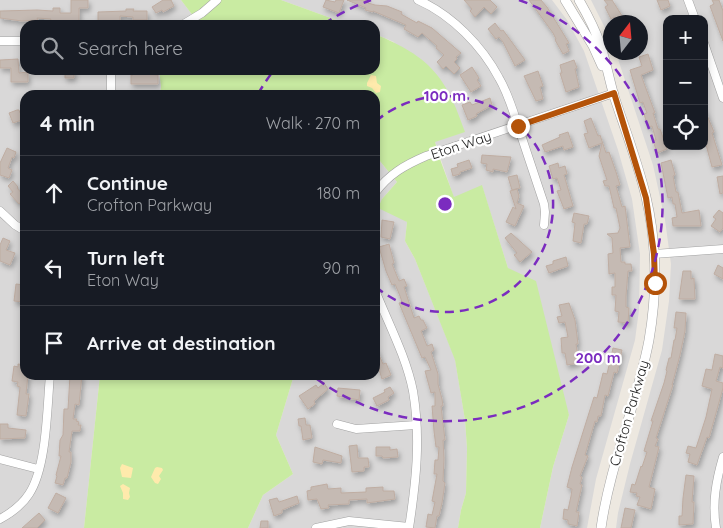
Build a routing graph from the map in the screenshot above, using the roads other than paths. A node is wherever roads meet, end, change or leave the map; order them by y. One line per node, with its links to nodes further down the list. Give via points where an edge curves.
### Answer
1 (217, 0): 7 (street)
2 (418, 0): 15 (street, via 444,15 476,45 500,78)
3 (565, 0): 13 (street, Crofton Parkway, via 593,46)
4 (579, 0): 13 (street, Crofton Parkway, via 600,43)
5 (688, 0): 6 (street)
6 (694, 15)
7 (190, 20)
8 (0, 41): 9 (street)
9 (20, 41)
10 (708, 55): 14 (street)
11 (111, 75): 12 (street)
12 (111, 90)
13 (614, 93): 15 (street, Eton Way); 21 (street, Crofton Parkway, via 646,198)
14 (723, 98)
15 (518, 126): 16 (street, Eton Way, via 405,165 391,174); 18 (street, via 544,204)
16 (380, 187)
17 (0, 211): 19 (street)
18 (544, 226)
19 (20, 228)
20 (723, 249): 21 (street)
21 (654, 254): 32 (street, Crofton Parkway, via 655,283 648,342)
22 (380, 303): 25 (street, via 413,391)
23 (49, 380): 28 (street)
24 (337, 424): 25 (street, via 356,429)
25 (416, 425): 31 (street, via 418,468)
26 (723, 457): 33 (street, via 714,497)
27 (0, 459): 28 (street)
28 (38, 469): 29 (street, via 29,494 19,506)
29 (0, 519)
30 (316, 528): 31 (street, via 349,522)
31 (409, 528)
32 (600, 528)
33 (716, 528)

